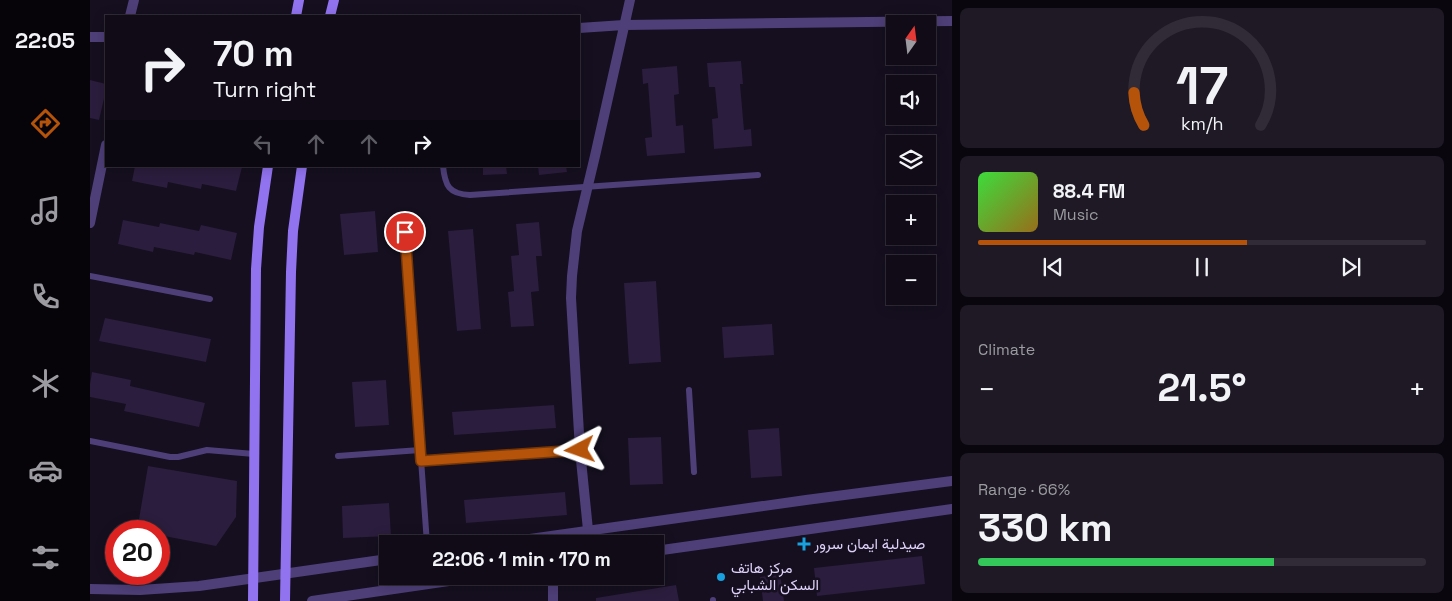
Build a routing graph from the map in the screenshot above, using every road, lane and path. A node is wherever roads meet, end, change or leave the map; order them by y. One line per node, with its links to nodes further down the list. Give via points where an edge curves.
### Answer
1 (134, 0): 5 (street)
2 (299, 0): 6 (main road)
3 (334, 0): 7 (main road)
4 (630, 0): 9 (street)
5 (130, 15)
6 (296, 15)
7 (330, 15)
8 (952, 21): 9 (street)
9 (624, 25): 10 (street); 18 (street)
10 (580, 28)
11 (90, 37): 12 (street)
12 (105, 37)
13 (105, 150): 19 (street)
14 (268, 167): 27 (main road, via 256,269)
15 (302, 167): 38 (main road, via 291,272)
16 (443, 167): 18 (lane, via 447,185 461,194)
17 (758, 175): 18 (lane)
18 (587, 187): 26 (street, via 577,231 572,276)
19 (90, 223)
20 (405, 232): 25 (lane)
21 (90, 276): 22 (lane)
22 (210, 299)
23 (689, 390): 30 (lane)
24 (90, 441): 27 (lane, via 170,457 207,450)
25 (420, 450): 28 (lane); 29 (lane)
26 (580, 450): 29 (lane); 33 (street)
27 (254, 454): 39 (main road)
28 (338, 456)
29 (421, 461): 34 (lane)
30 (694, 472)
31 (952, 481): 33 (street)
32 (952, 508): 36 (street)
33 (588, 530): 35 (street)
34 (426, 535)
35 (554, 535)
36 (664, 550)
37 (379, 560): 38 (street)
38 (286, 575): 39 (street); 44 (main road)
39 (253, 580): 42 (street, via 140,590); 43 (main road)
40 (421, 585): 45 (street)
41 (553, 585): 46 (street)
42 (90, 589)
43 (253, 601)
44 (286, 601)
45 (312, 601)
46 (553, 601)

